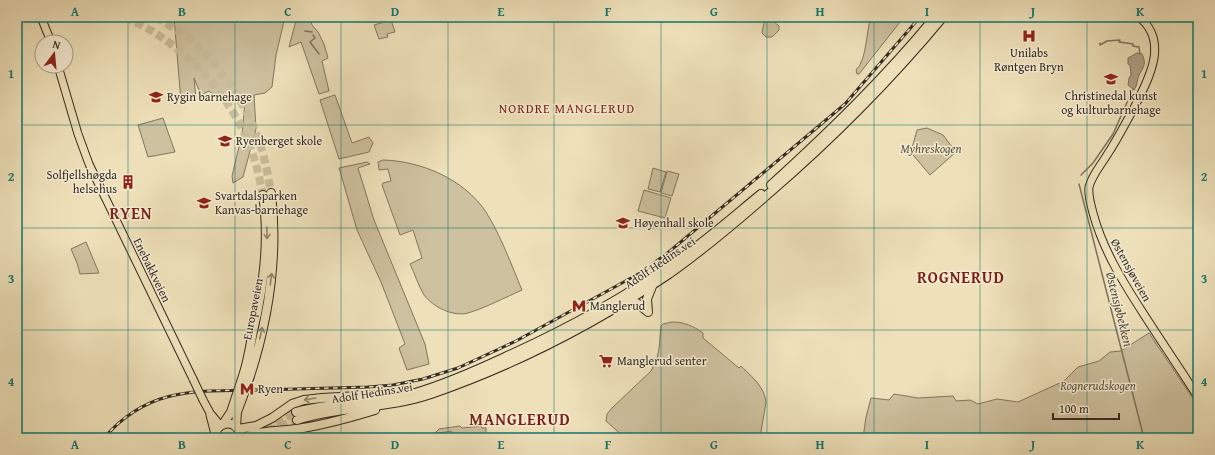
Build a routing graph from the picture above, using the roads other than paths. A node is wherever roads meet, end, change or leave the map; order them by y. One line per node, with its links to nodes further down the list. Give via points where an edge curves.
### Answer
1 (41, 17): 5 (main road)
2 (935, 17): 8 (highway, Adolf Hedins vei, via 857,104)
3 (943, 17): 12 (highway, Adolf Hedins vei, via 887,82 810,157 734,224)
4 (1139, 17): 16 (main road, Østensjøveien, via 1149,27 1153,39 1155,51 1152,70 1120,133 1093,176 1089,188 1090,200 1111,260)
5 (48, 34)
6 (60, 74): 18 (main road, Enebakkveien, bridge, via 91,169)
7 (267, 194): 14 (highway, Europaveien, bridge, via 265,272 246,376)
8 (753, 200): 9 (highway); 11 (highway, Adolf Hedins vei)
9 (744, 201)
10 (733, 210): 11 (highway)
11 (731, 219): 15 (highway, Adolf Hedins vei, via 651,278 567,328 477,369)
12 (654, 283): 13 (highway, Adolf Hedins vei); 13 (highway, via 648,299 648,312 637,303)
13 (622, 303): 17 (highway, Adolf Hedins vei, via 562,336 494,368 432,393)
14 (239, 396): 19 (highway, Europaveien); 20 (highway, Europaveien)
15 (404, 396): 17 (highway, Adolf Hedins vei, via 322,406 296,416); 20 (highway, one-way to 20, via 310,399 292,404 256,426)
16 (1198, 396)
17 (395, 404): 22 (highway, via 312,427 266,431)
18 (210, 412): 19 (main road, Enebakkveien); 21 (main road, Enebakkveien)
19 (222, 425): 20 (highway, via 229,423); 21 (highway, Europaveien, via 216,430)
20 (237, 428): 22 (highway)
21 (215, 436)
22 (242, 438)

